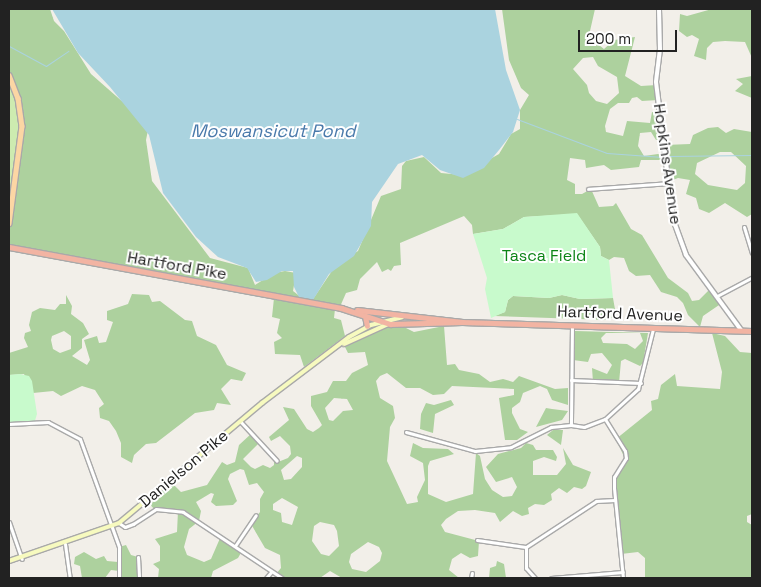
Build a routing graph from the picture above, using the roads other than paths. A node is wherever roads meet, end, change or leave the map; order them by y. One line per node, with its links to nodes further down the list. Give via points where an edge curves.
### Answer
1 (659, 9): 3 (street, Hopkins Avenue, via 660,49 656,82)
2 (9, 75): 5 (main road, via 18,98 22,126)
3 (669, 183): 4 (street); 10 (street, Hopkins Avenue, via 679,240)
4 (588, 189)
5 (9, 223)
6 (744, 227): 8 (street)
7 (9, 248): 11 (highway, Hartford Pike)
8 (752, 253)
9 (752, 277): 10 (street)
10 (717, 296): 21 (street, Hopkins Avenue)
11 (341, 308): 12 (highway, Hartford Pike); 13 (highway, Hartford Pike)
12 (365, 315): 14 (highway, Hartford Pike); 19 (highway)
13 (402, 317): 14 (main road, Danielson Pike); 15 (highway, Hartford Pike)
14 (382, 321): 17 (highway, Hartford Pike); 19 (main road, Danielson Pike)
15 (462, 322): 16 (highway, Hartford Pike); 17 (highway, Hartford Pike)
16 (487, 322): 18 (highway, Hartford Avenue)
17 (390, 324): 23 (main road, Danielson Pike, via 370,329)
18 (572, 325): 20 (highway, Hartford Avenue); 24 (street)
19 (367, 326): 23 (main road, Danielson Pike)
20 (653, 327): 21 (highway, Hartford Avenue); 25 (street)
21 (741, 330): 22 (highway, Hartford Avenue)
22 (752, 331)
23 (341, 345): 27 (main road, Danielson Pike)
24 (571, 380): 25 (street); 29 (street)
25 (641, 383): 26 (street, via 633,395)
26 (605, 419): 29 (street, via 594,426); 32 (street, via 626,458 614,477)
27 (240, 421): 31 (street); 35 (main road, Danielson Pike)
28 (9, 424): 36 (street, via 48,422 80,439)
29 (571, 425): 30 (street, via 551,427 512,447 475,451)
30 (406, 432)
31 (277, 461)
32 (615, 500): 40 (street, via 585,507); 45 (street)
33 (256, 516): 39 (street)
34 (9, 522): 42 (street)
35 (119, 523): 36 (main road, Danielson Pike); 39 (street, via 125,527 156,509 173,509 198,520)
36 (112, 527): 38 (main road, Danielson Pike); 48 (street, via 119,547)
37 (477, 540): 40 (street)
38 (65, 544): 42 (main road, Danielson Pike); 47 (street)
39 (235, 546): 44 (street)
40 (526, 548): 53 (street, via 526,568)
41 (138, 557): 49 (street)
42 (22, 559): 43 (main road, Danielson Pike)
43 (9, 561)
44 (271, 572): 50 (street); 51 (street)
45 (623, 572): 54 (street); 55 (street)
46 (472, 573): 52 (street)
47 (70, 578)
48 (119, 578)
49 (139, 578)
50 (266, 578)
51 (282, 578)
52 (471, 578)
53 (535, 578)
54 (551, 578)
55 (624, 578)

